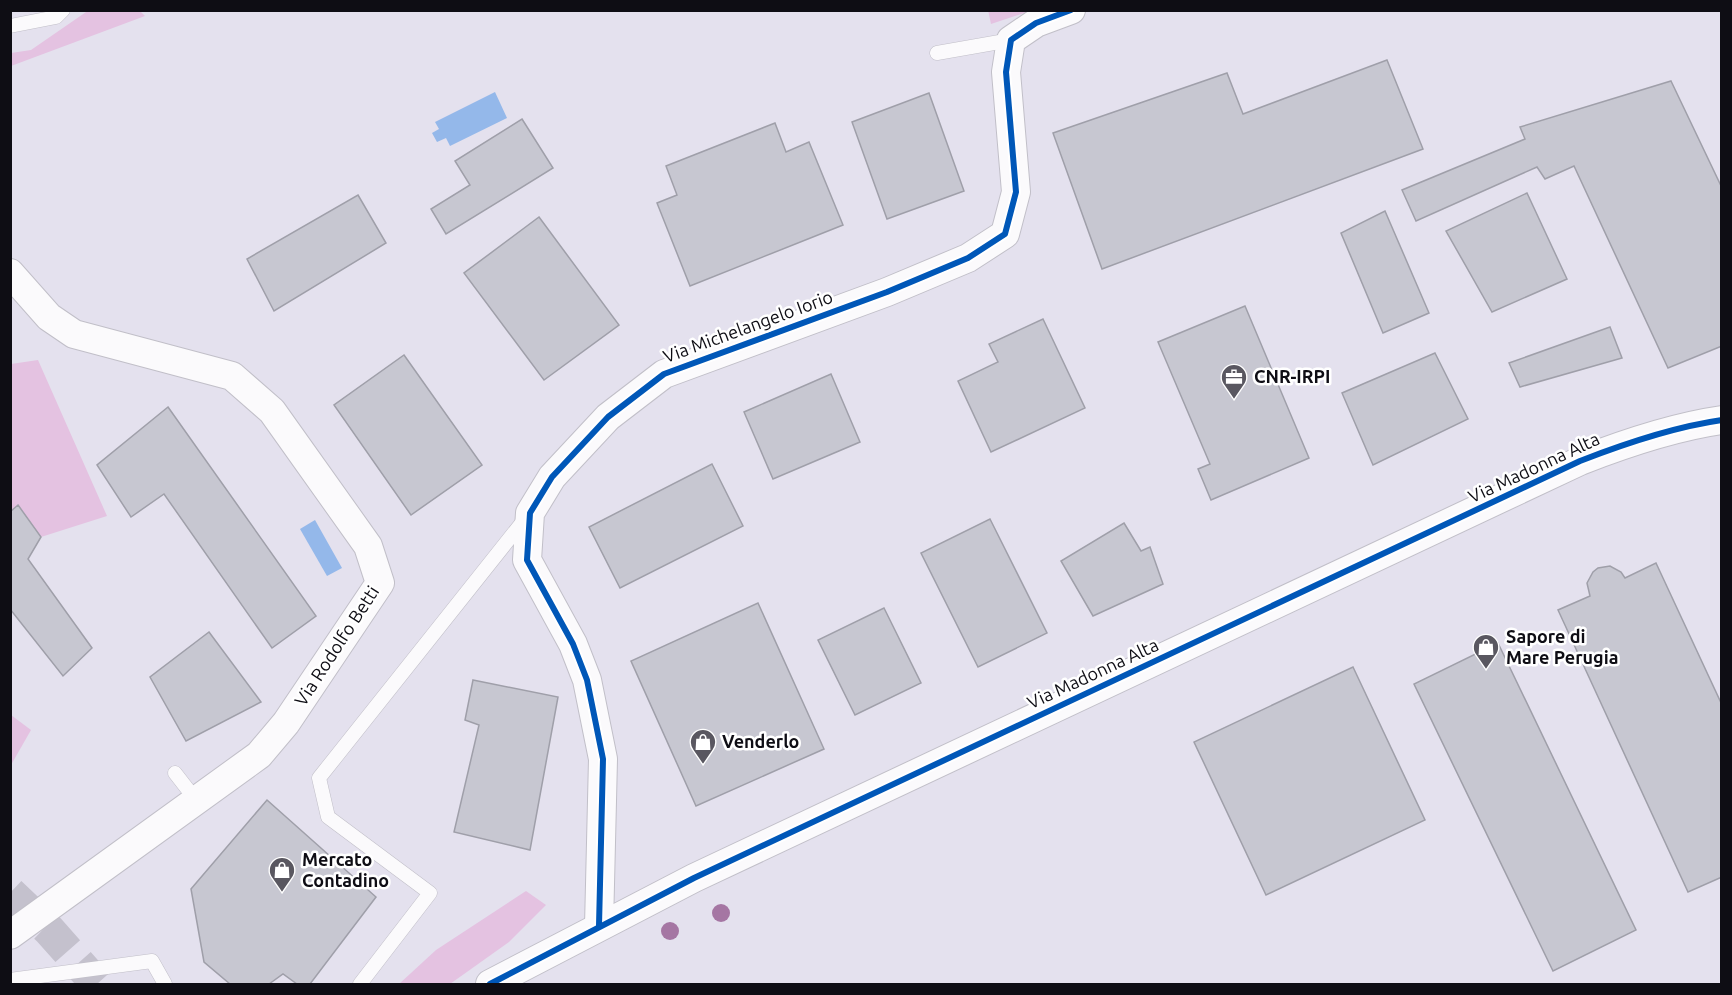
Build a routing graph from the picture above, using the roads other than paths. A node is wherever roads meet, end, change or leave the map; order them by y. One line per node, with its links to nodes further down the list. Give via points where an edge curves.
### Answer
1 (63, 10): 3 (lane, via 56,17)
2 (1071, 10): 4 (street, via 1036,23)
3 (10, 27)
4 (1011, 40): 5 (lane); 8 (street, Via Michelangelo Iorio, via 1006,72 1016,192 1005,234 968,258 887,292 664,374 608,417 552,477)
5 (937, 52)
6 (10, 273): 10 (street, Via Rodolfo Betti, via 49,316 74,334 232,376 272,411 368,546 380,583 286,723 259,755)
7 (1722, 420): 11 (street, Via Madonna Alta, via 1622,444 1580,461)
8 (530, 513): 11 (street, Via Michelangelo Iorio, via 527,560 573,644 587,680 603,759); 15 (lane, via 319,778 328,817 430,893)
9 (174, 773): 10 (lane)
10 (196, 800): 12 (street, Via Rodolfo Betti)
11 (599, 926): 16 (street, Via Madonna Alta)
12 (10, 935)
13 (10, 980): 14 (lane, via 152,961)
14 (165, 984)
15 (360, 984)
16 (490, 984)

